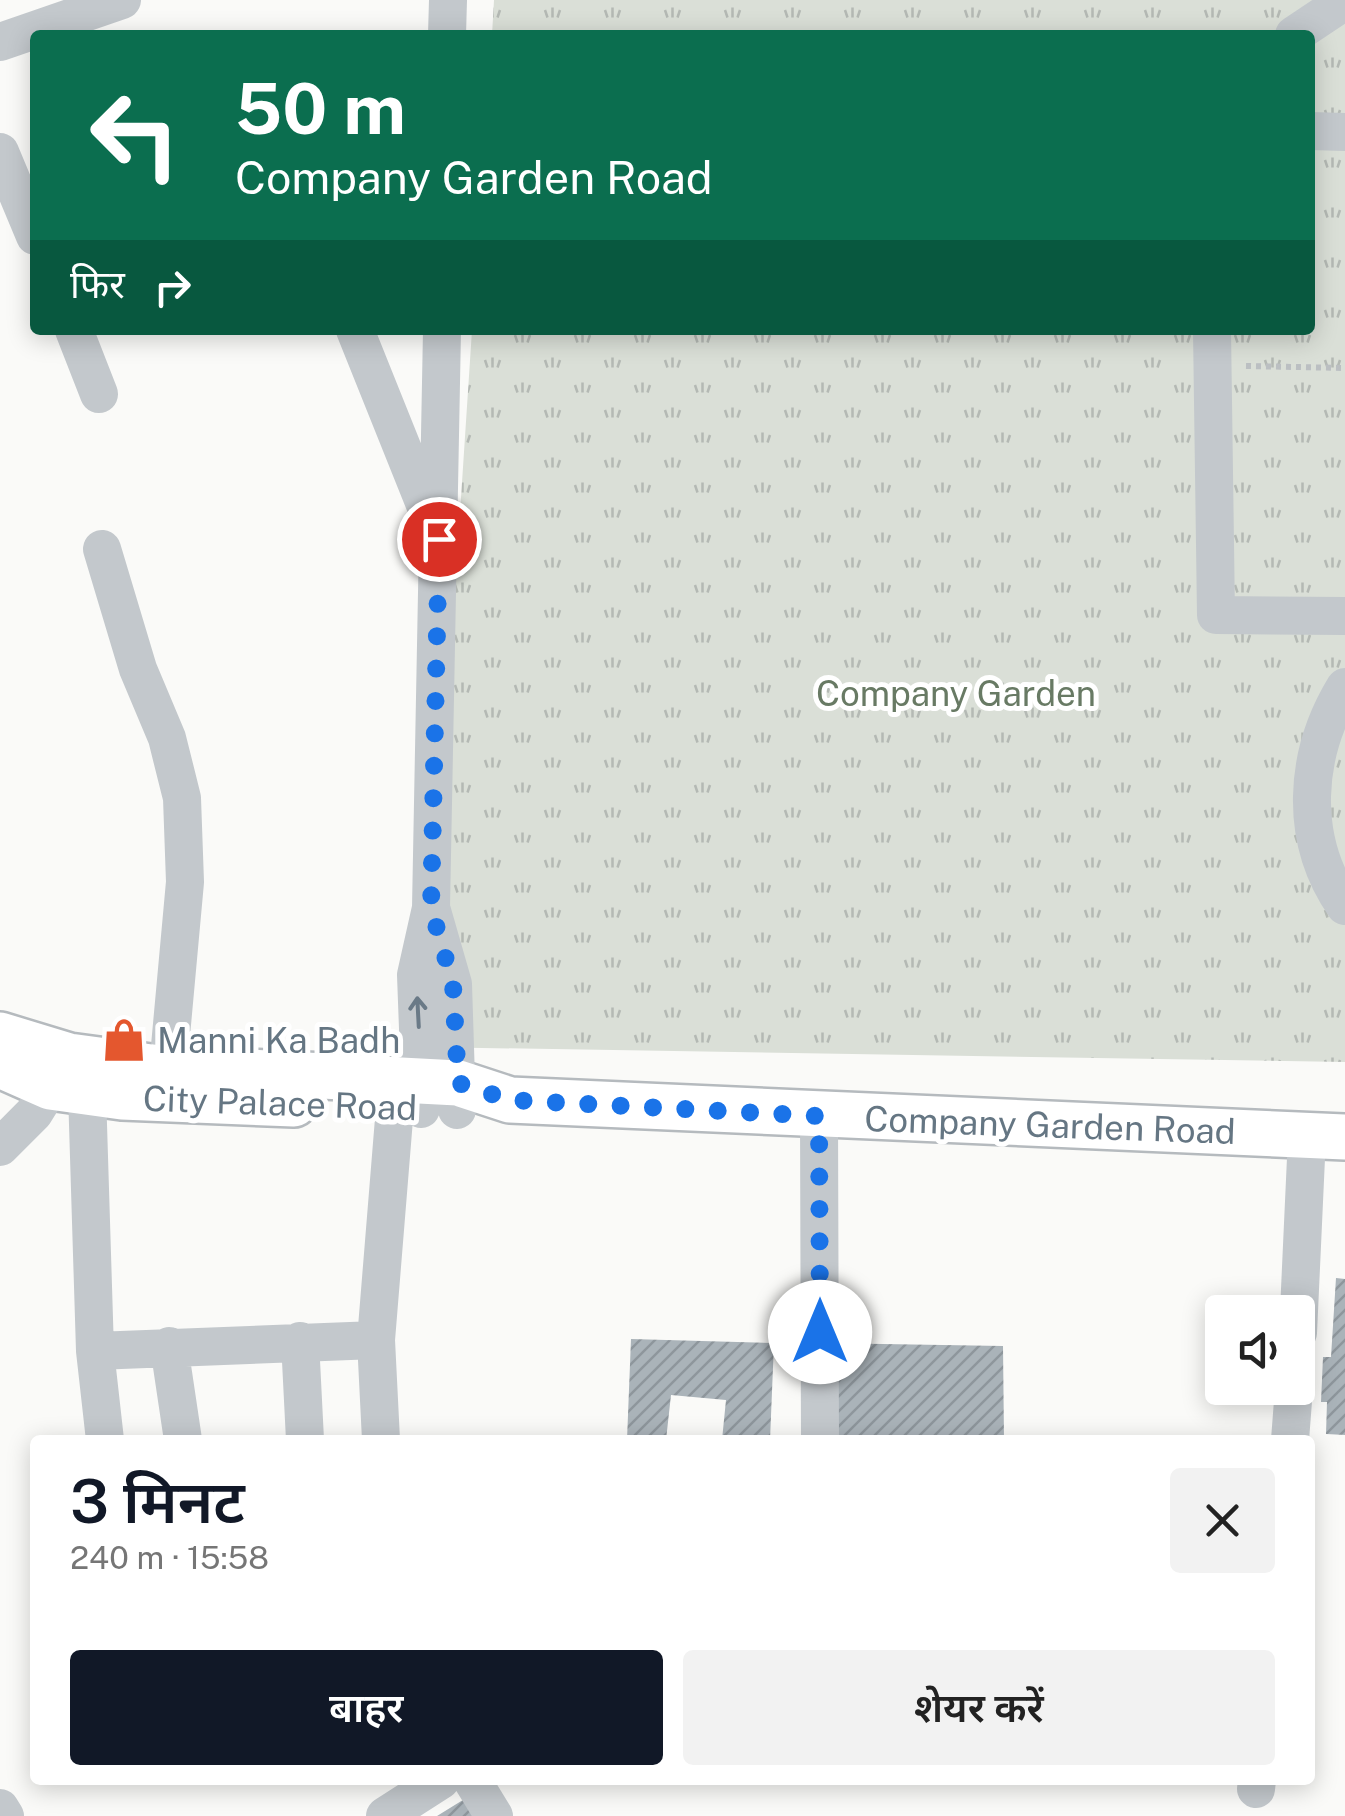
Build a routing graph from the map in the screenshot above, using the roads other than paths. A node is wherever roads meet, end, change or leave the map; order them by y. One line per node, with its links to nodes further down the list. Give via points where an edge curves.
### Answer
1 (122, 0): 4 (street)
2 (448, 0): 5 (street)
3 (1345, 1): 6 (street)
4 (22, 27)
5 (447, 30)
6 (1302, 30)
7 (1315, 131): 8 (street)
8 (1345, 132)
9 (0, 152): 10 (street)
10 (30, 224)
11 (76, 335): 15 (street)
12 (357, 335): 16 (street)
13 (442, 335): 16 (street)
14 (1211, 348): 18 (street, via 1216,616)
15 (99, 394)
16 (439, 539): 25 (street, via 431,908 416,975)
17 (102, 549): 23 (street, via 182,798 184,898)
18 (1345, 616)
19 (1345, 686): 20 (street, via 1323,728 1312,772 1312,818 1322,862)
20 (1345, 906)
21 (0, 1035): 24 (main road)
22 (0, 1065): 24 (main road)
23 (168, 1068): 24 (main road, City Palace Road); 25 (main road, City Palace Road)
24 (69, 1078): 25 (main road, City Palace Road); 28 (street); 33 (street)
25 (425, 1096): 26 (main road, Company Garden Road); 30 (street)
26 (819, 1116): 27 (main road, Company Garden Road); 39 (street)
27 (1326, 1137): 29 (street)
28 (0, 1147)
29 (1303, 1295)
30 (376, 1340): 31 (street); 38 (street)
31 (300, 1342): 32 (street); 37 (street)
32 (169, 1346): 33 (street); 36 (street)
33 (96, 1351): 35 (street)
34 (1293, 1405): 40 (street)
35 (104, 1435)
36 (182, 1435)
37 (305, 1435)
38 (381, 1435)
39 (820, 1435)
40 (1290, 1435)
41 (433, 1785): 45 (street)
42 (475, 1785): 46 (street)
43 (0, 1808): 44 (street)
44 (5, 1816)
45 (385, 1816)
46 (494, 1816)

